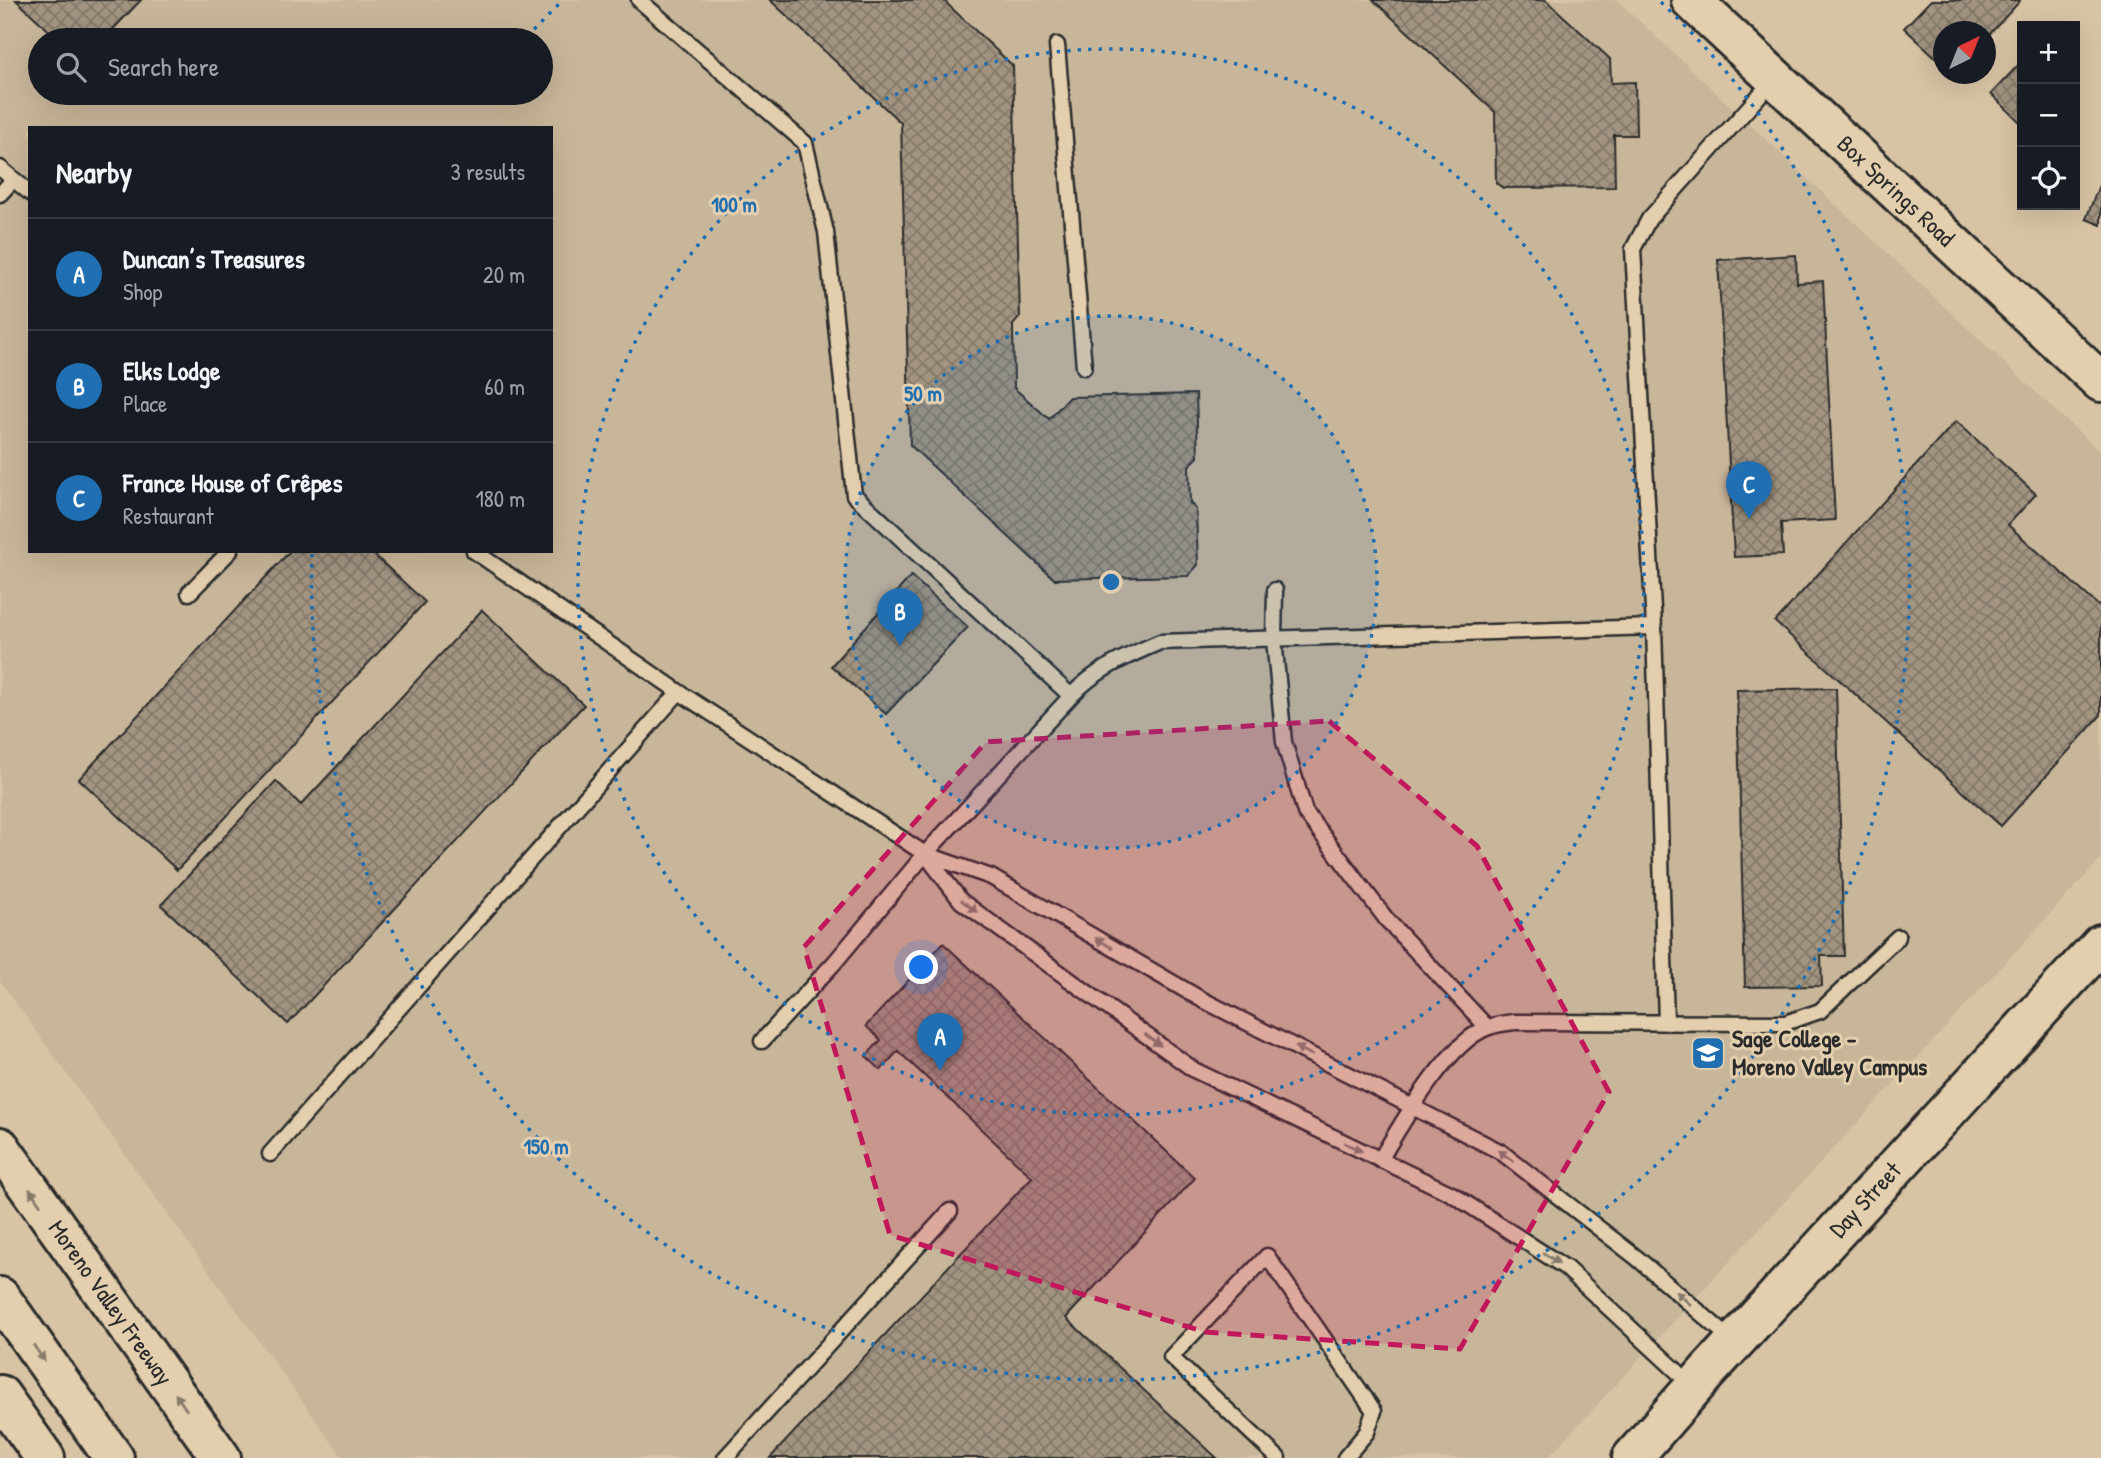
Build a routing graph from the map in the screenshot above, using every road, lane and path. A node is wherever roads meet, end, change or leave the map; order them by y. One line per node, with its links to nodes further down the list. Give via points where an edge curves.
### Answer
1 (639, 0): 18 (lane, via 805,143 826,232 854,495)
2 (1691, 0): 4 (main road, Box Springs Road)
3 (1057, 45): 9 (lane)
4 (1775, 78): 10 (main road, Box Springs Road); 15 (lane, via 1650,219 1633,249)
5 (0, 168): 6 (lane)
6 (13, 180): 7 (lane); 8 (lane)
7 (28, 191)
8 (0, 194)
9 (1084, 367)
10 (2101, 382)
11 (228, 553): 14 (lane)
12 (477, 553): 17 (lane)
13 (1275, 590): 16 (lane)
14 (188, 593)
15 (1654, 627): 16 (lane); 22 (lane)
16 (1274, 639): 18 (lane, via 1160,642 1114,662); 23 (lane, via 1284,742 1306,812 1387,920)
17 (679, 692): 19 (lane); 27 (lane)
18 (1071, 696): 19 (lane)
19 (925, 854): 24 (lane); 25 (lane, one-way to 19, via 1199,998 991,877); 28 (lane, one-way to 28, via 961,901 1195,1070)
20 (1898, 937): 22 (lane, via 1820,1011 1785,1023)
21 (2101, 944): 31 (main road, Day Street)
22 (1667, 1022): 23 (lane, via 1515,1022)
23 (1488, 1027): 25 (lane, via 1465,1042)
24 (762, 1041)
25 (1413, 1107): 28 (lane); 31 (lane, one-way to 25, via 1637,1258 1501,1152)
26 (0, 1147): 36 (main road, Moreno Valley Freeway, one-way to 26)
27 (270, 1154)
28 (1380, 1160): 32 (lane, one-way to 32, via 1452,1194 1566,1268)
29 (950, 1211): 37 (lane)
30 (0, 1297): 35 (main road, one-way to 35)
31 (1735, 1343): 32 (main road, Day Street)
32 (1695, 1387): 40 (main road, Day Street)
33 (0, 1395): 34 (main road)
34 (45, 1458)
35 (114, 1458)
36 (220, 1458)
37 (725, 1458)
38 (1278, 1458): 39 (lane, via 1171,1357 1267,1256 1374,1411 1367,1432)
39 (1345, 1458)
40 (1632, 1458)

